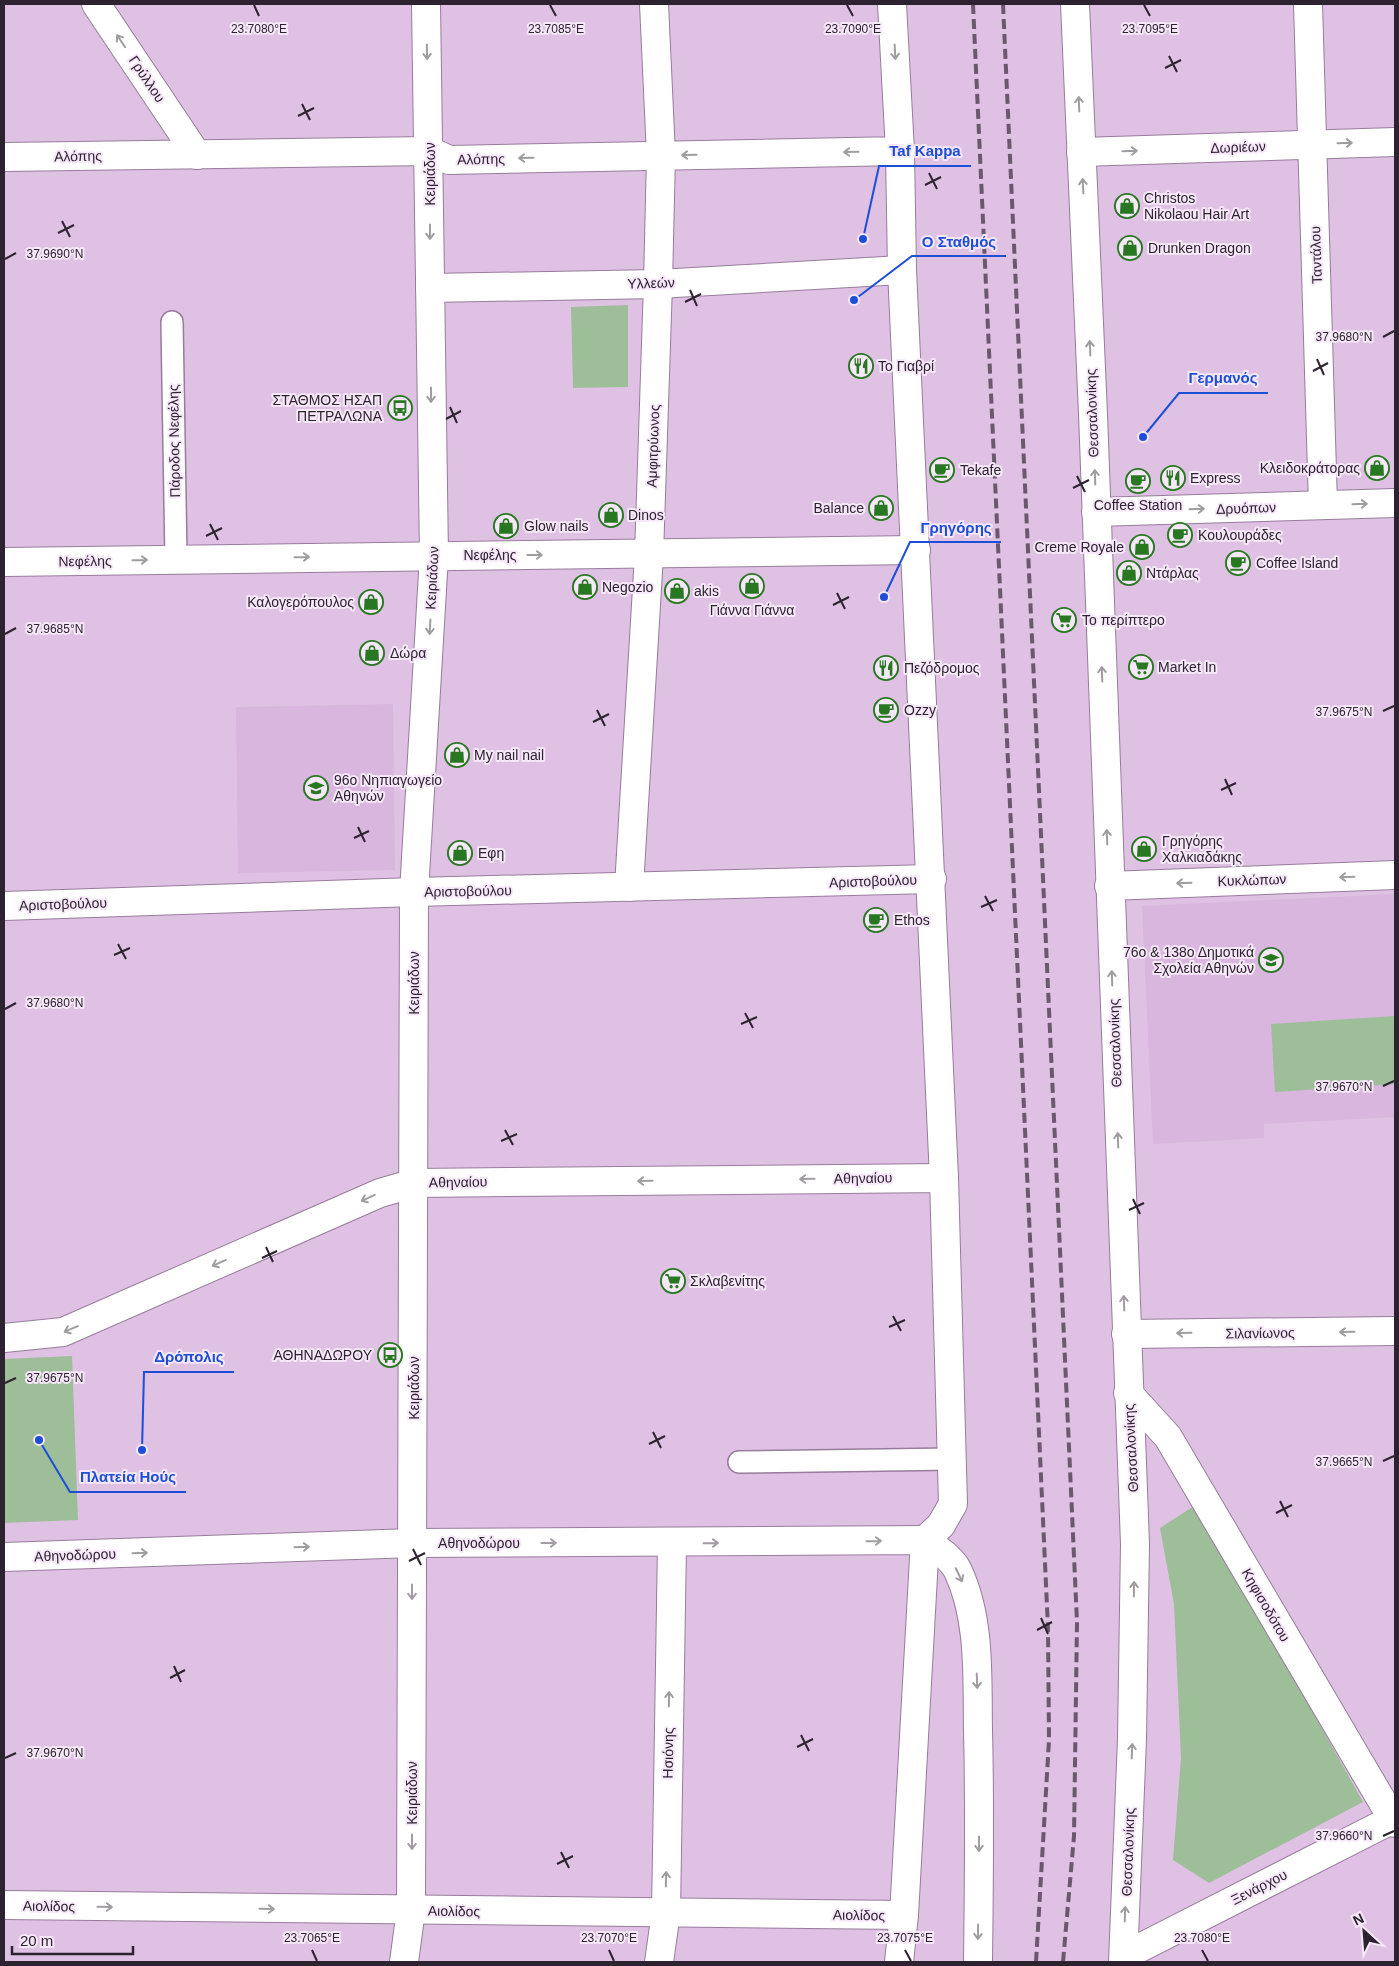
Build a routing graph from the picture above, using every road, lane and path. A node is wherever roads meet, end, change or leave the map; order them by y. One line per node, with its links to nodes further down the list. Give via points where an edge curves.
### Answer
1 (96, 4): 12 (street, Γρύλλου, one-way to 1)
2 (426, 4): 9 (street, Κειριάδων, one-way to 9)
3 (654, 4): 13 (street, Αμφιτρύωνος)
4 (892, 4): 10 (street, one-way to 10)
5 (1075, 4): 11 (street, Θεσσαλονίκης, one-way to 5)
6 (1308, 4): 8 (street, Ταντάλου)
7 (1395, 142): 8 (street, Δωριέων, one-way to 7)
8 (1312, 144): 11 (street, Δωριέων, one-way to 8); 20 (street, Ταντάλου)
9 (430, 150): 12 (street, Αλόπης); 13 (street, Αλόπης, one-way to 9, via 449,160); 17 (street, Κειριάδων, one-way to 17)
10 (900, 151): 13 (street, Αλόπης, one-way to 13); 15 (street)
11 (1081, 152): 21 (street, Θεσσαλονίκης, one-way to 11)
12 (197, 155): 14 (street, Αλόπης)
13 (661, 155): 16 (street, Αμφιτρύωνος)
14 (4, 157)
15 (902, 270): 16 (street, Υλλεών); 22 (street)
16 (658, 284): 17 (street, Υλλεών); 23 (street, Αμφιτρύωνος)
17 (430, 288): 24 (street, Κειριάδων, one-way to 24)
18 (172, 322): 25 (lane, Πάροδος Νεφέλης)
19 (1395, 503): 20 (street, Δρυόπων, one-way to 19)
20 (1323, 505): 21 (street, Δρυόπων, one-way to 20)
21 (1096, 512): 29 (street, Θεσσαλονίκης, one-way to 21)
22 (916, 550): 23 (street, Νεφέλης); 28 (street)
23 (649, 555): 24 (street, Νεφέλης, one-way to 23); 30 (street, Αμφιτρύωνος)
24 (434, 556): 25 (street, Νεφέλης, one-way to 24); 31 (street, Κειριάδων, one-way to 31)
25 (176, 559): 26 (street, Νεφέλης, one-way to 25)
26 (4, 562)
27 (1395, 875): 29 (street, Κυκλώπων, one-way to 29)
28 (932, 879): 30 (street, Αριστοβούλου); 33 (street)
29 (1109, 886): 36 (street, Θεσσαλονίκης, one-way to 29)
30 (629, 887): 31 (street, Αριστοβούλου)
31 (414, 892): 32 (street, Αριστοβούλου); 34 (street, Κειριάδων)
32 (4, 906)
33 (944, 1178): 34 (street, Αθηναίου, one-way to 34); 39 (street)
34 (414, 1183): 37 (street, Αθηναίου, one-way to 37, via 380,1193 63,1332); 42 (street, Κειριάδων)
35 (1395, 1331): 36 (street, Σιλανίωνος, one-way to 36)
36 (1126, 1334): 38 (street, Θεσσαλονίκης)
37 (4, 1338)
38 (1128, 1393): 45 (street, Κηφισοδότου, via 1168,1437); 50 (street, Θεσσαλονίκης, one-way to 38, via 1132,1738 1135,1544)
39 (952, 1459): 40 (lane); 41 (street, via 953,1504 941,1525)
40 (739, 1462)
41 (925, 1540): 43 (street, Αθηνοδώρου, one-way to 41); 49 (street); 54 (street, one-way to 54, via 957,1569 968,1596 974,1633 979,1798)
42 (413, 1543): 43 (street, Αθηνοδώρου, one-way to 43); 44 (street, Αθηνοδώρου, one-way to 42); 47 (street, Κειριάδων, one-way to 47)
43 (672, 1543): 48 (street, Ησιόνης, one-way to 43)
44 (4, 1557)
45 (1394, 1820): 50 (street, Ξενάρχου)
46 (4, 1906): 47 (street, Αιολίδος, one-way to 47)
47 (411, 1910): 48 (street, Αιολίδος); 51 (street, Κειριάδων)
48 (666, 1913): 49 (street, Αιολίδος); 52 (street, Ησιόνης)
49 (904, 1915): 53 (street)
50 (1123, 1959)
51 (404, 1962)
52 (659, 1962)
53 (899, 1962)
54 (978, 1962)

